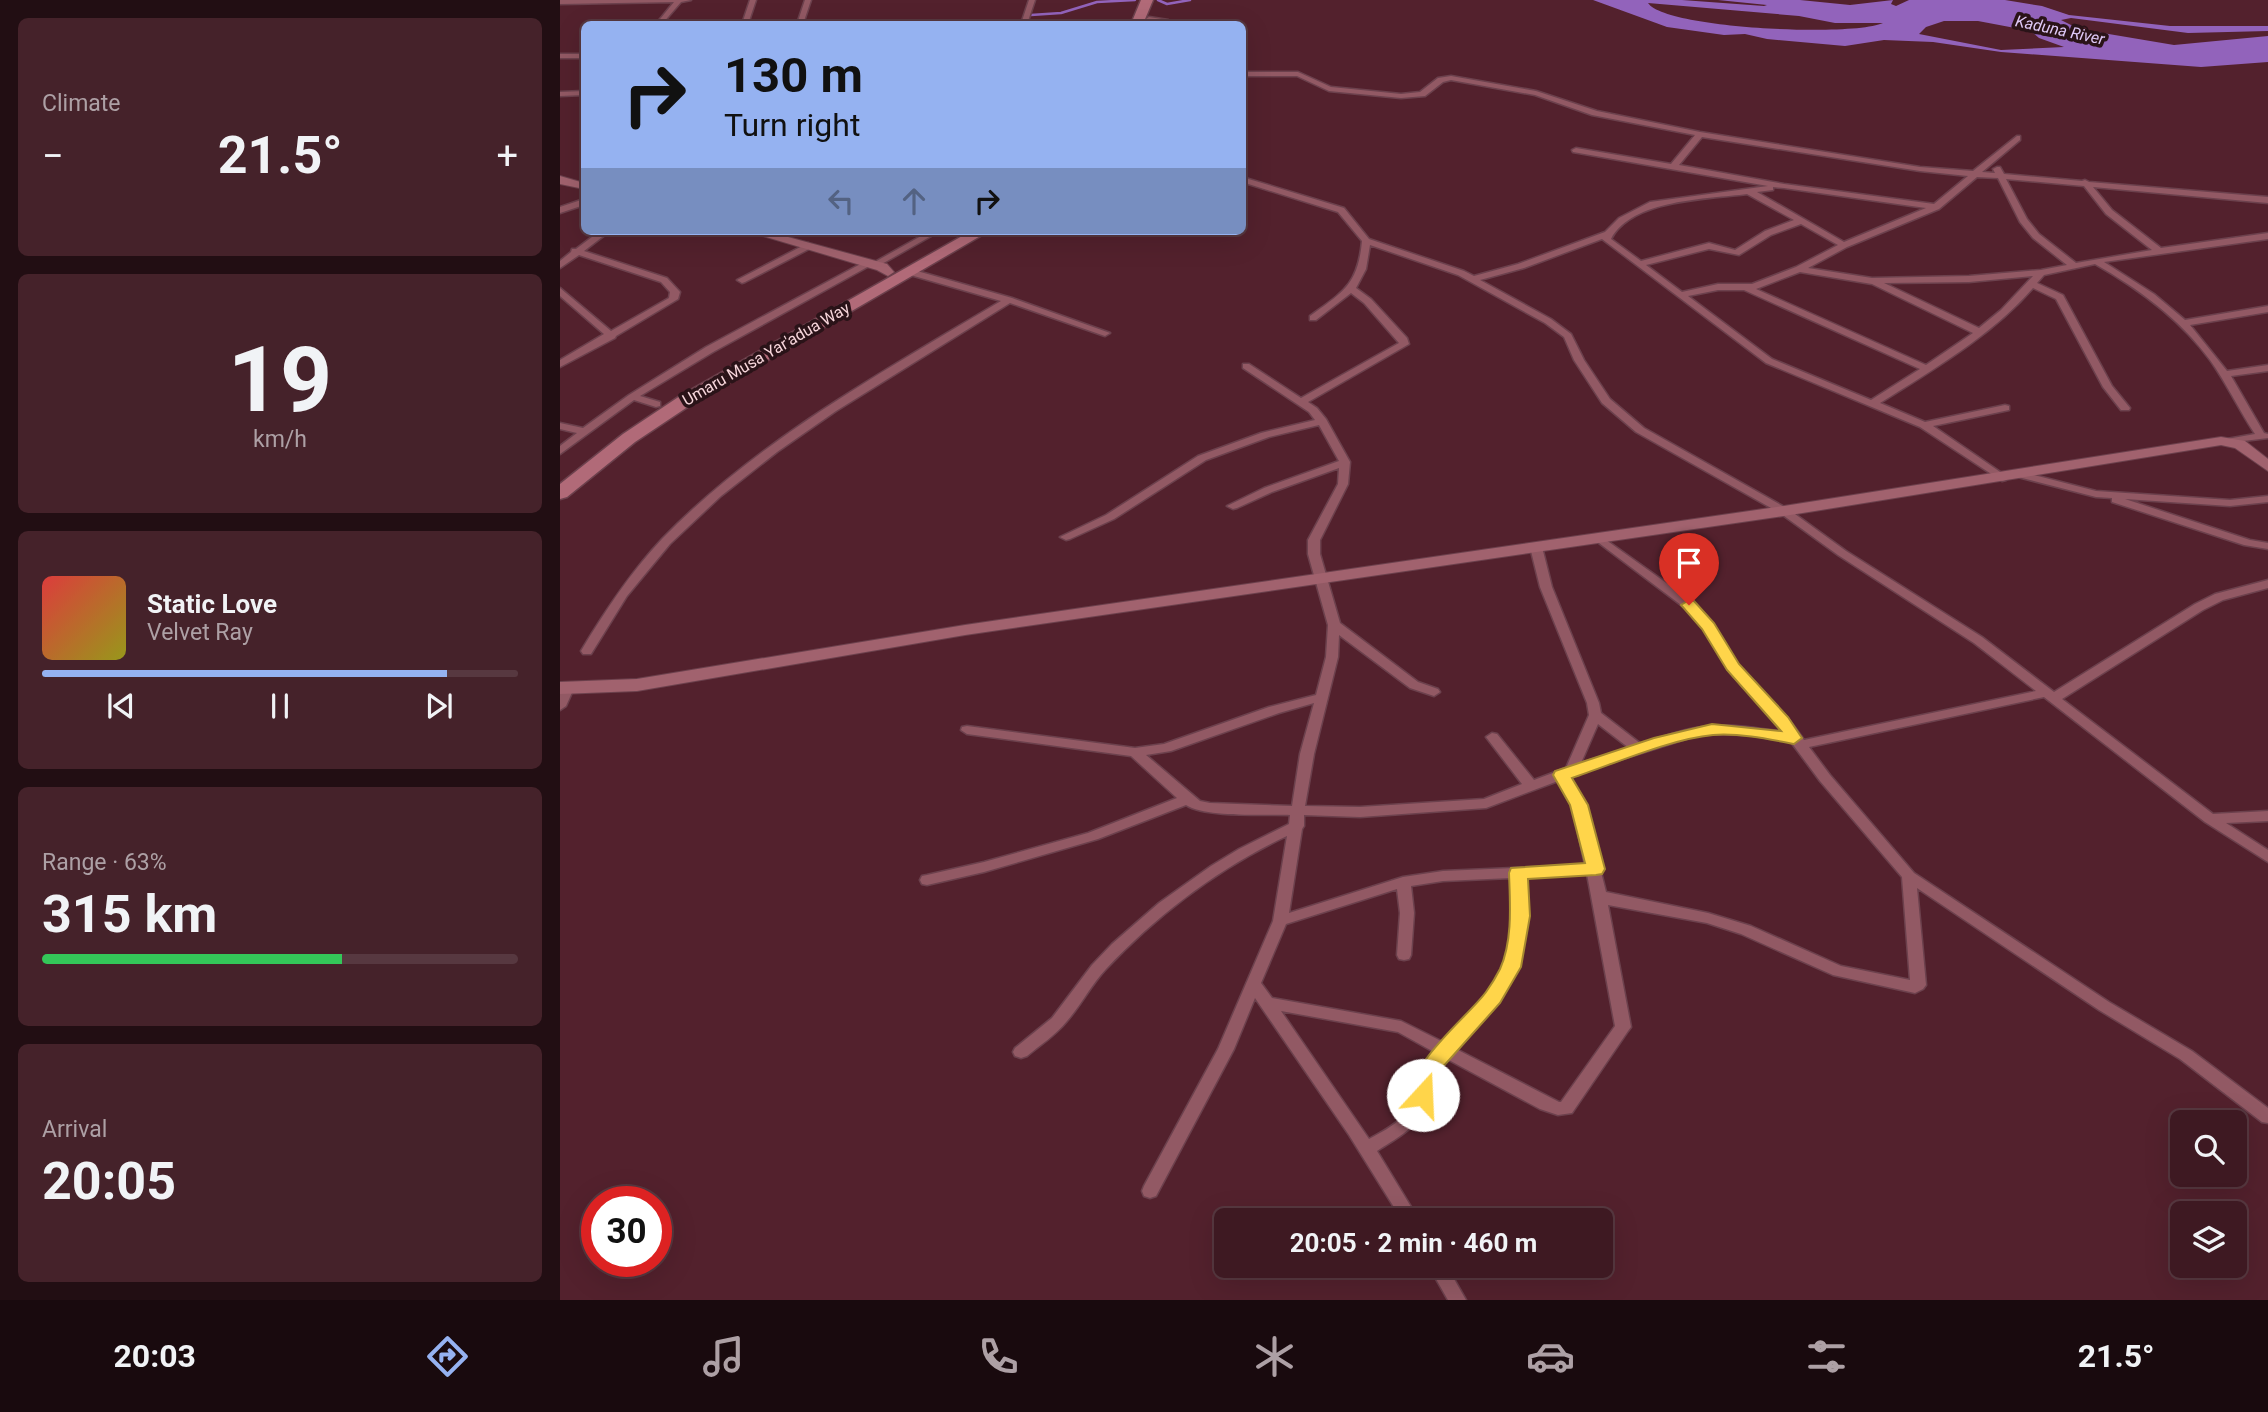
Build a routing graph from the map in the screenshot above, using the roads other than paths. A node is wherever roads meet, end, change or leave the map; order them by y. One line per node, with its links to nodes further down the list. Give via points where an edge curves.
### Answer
1 (679, 0): 2 (street); 8 (street); 9 (street)
2 (688, 0)
3 (753, 0): 10 (street)
4 (808, 0): 11 (street)
5 (1031, 0): 12 (street)
6 (1147, 0): 13 (main road)
7 (1156, 0): 14 (main road)
8 (560, 2)
9 (662, 21)
10 (746, 21)
11 (801, 21)
12 (1025, 21)
13 (1141, 21)
14 (1141, 21)
15 (581, 56): 16 (street)
16 (560, 57)
17 (1246, 74): 20 (street, via 1297,74 1329,89 1401,96 1422,94 1451,78 1536,93 1595,113)
18 (581, 93): 19 (street)
19 (560, 94)
20 (1700, 134): 24 (street); 25 (street, via 1920,169)
21 (2017, 138): 23 (street)
22 (1576, 150): 24 (street)
23 (1990, 161): 25 (street); 26 (street)
24 (1674, 166): 31 (street)
25 (1976, 172): 26 (street); 35 (street)
26 (2001, 174): 29 (street); 55 (street, via 2023,220)
27 (560, 178): 30 (street)
28 (1246, 180): 36 (street)
29 (2085, 182): 33 (street); 51 (street, via 2109,212)
30 (581, 184)
31 (1784, 186): 32 (street); 35 (street)
32 (1749, 191): 38 (street); 39 (street, via 1653,204 1622,220)
33 (2268, 200)
34 (581, 203): 37 (street)
35 (1936, 207): 48 (street)
36 (1337, 209): 47 (street)
37 (560, 210)
38 (1803, 220): 48 (street); 53 (street, via 1768,233 1739,253 1709,246)
39 (1608, 234): 53 (street, via 1605,239 1609,243); 59 (street)
40 (600, 235): 50 (street)
41 (767, 235): 49 (street)
42 (776, 235): 56 (street)
43 (931, 235): 56 (street)
44 (952, 235): 56 (main road, Umaru Musa Yar'adua Way)
45 (972, 235): 56 (main road, Umaru Musa Yar'adua Way)
46 (2268, 236): 51 (street)
47 (1366, 241): 59 (street); 64 (street)
48 (1844, 245): 57 (street)
49 (808, 246): 56 (street); 60 (street)
50 (575, 251): 54 (street); 73 (street, via 664,280 675,292 673,299)
51 (2159, 251): 52 (street)
52 (2095, 261): 55 (street); 70 (street, via 2143,288)
53 (1640, 264): 66 (street)
54 (560, 265)
55 (2074, 266): 58 (street)
56 (888, 267): 67 (street); 79 (street, via 670,372); 81 (main road, Umaru Musa Yar'adua Way); 97 (main road, Umaru Musa Yar'adua Way, via 629,438)
57 (1799, 269): 61 (street); 63 (street)
58 (2041, 273): 61 (street); 62 (street)
59 (1474, 279): 101 (street, via 1568,336 1606,401 1640,430)
60 (742, 280)
61 (1872, 281): 71 (street)
62 (2032, 284): 71 (street, via 2003,316); 84 (street, via 2060,297 2108,387)
63 (1747, 288): 66 (street, via 1718,287); 77 (street)
64 (1353, 290): 69 (street); 80 (street, via 1366,297 1404,344)
65 (560, 291): 73 (street)
66 (1681, 295): 82 (street, via 1769,361)
67 (1009, 300): 72 (street); 109 (street, via 770,452 684,524 625,593)
68 (2267, 310): 70 (street)
69 (1313, 318)
70 (2184, 323): 78 (street)
71 (1979, 332): 77 (street)
72 (1105, 333)
73 (611, 336): 74 (street)
74 (560, 364)
75 (1246, 366): 80 (street)
76 (2268, 368): 78 (street)
77 (1927, 369): 82 (street)
78 (2225, 374): 89 (street)
79 (633, 397): 81 (street); 88 (street)
80 (1302, 401): 85 (street)
81 (656, 404): 94 (main road, Umaru Musa Yar'adua Way)
82 (1871, 404): 86 (street)
83 (2005, 408): 86 (street)
84 (2125, 408)
85 (1322, 421): 92 (street); 102 (street, via 1202,458 1110,517)
86 (1924, 425): 96 (street)
87 (560, 426): 88 (street)
88 (583, 431): 91 (street)
89 (2264, 436): 90 (street)
90 (2231, 441): 93 (street); 95 (street)
91 (560, 451)
92 (1345, 462): 100 (street); 106 (street, via 1343,484 1314,540)
93 (2268, 466)
94 (560, 473)
95 (2022, 475): 96 (street); 98 (street)
96 (2002, 478): 101 (street)
97 (560, 493)
98 (2096, 494): 99 (street, via 2230,503); 104 (street)
99 (2268, 499)
100 (1233, 506)
101 (1784, 511): 103 (street); 112 (street, via 1978,640)
102 (1066, 537)
103 (1599, 538): 105 (street); 118 (street, via 1689,605 1709,626 1732,667)
104 (2268, 546)
105 (1536, 547): 106 (street); 115 (street, via 1546,587)
106 (1323, 577): 108 (street); 110 (street, via 636,685)
107 (2268, 584): 112 (street, via 2218,597)
108 (1334, 625): 111 (street, via 1413,685); 113 (street)
109 (587, 651)
110 (564, 688): 114 (street)
111 (1434, 692)
112 (2051, 695): 118 (street); 126 (street)
113 (1322, 697): 120 (street, via 1166,748); 124 (street)
114 (560, 706)
115 (1595, 715): 119 (street); 121 (street)
116 (967, 730): 120 (street)
117 (1492, 737): 122 (street)
118 (1797, 742): 119 (street, via 1749,731 1712,730); 131 (street)
119 (1639, 749): 121 (street)
120 (1135, 752): 123 (street)
121 (1566, 773): 122 (street); 129 (street)
122 (1531, 786): 124 (street, via 1486,803 1360,812)
123 (1187, 799): 124 (street, via 1210,808); 132 (street, via 1093,836)
124 (1299, 810): 127 (street)
125 (2268, 816): 126 (street)
126 (2210, 818): 128 (street)
127 (1297, 826): 135 (street); 139 (street, via 1233,858 1148,921 1097,968 1061,1018)
128 (2268, 857)
129 (1596, 869): 130 (street); 134 (street)
130 (1518, 873): 133 (street); 140 (street, via 1521,916 1511,967 1493,998)
131 (1909, 876): 134 (street, via 1915,987 1838,971 1708,918); 141 (street, via 2186,1055)
132 (927, 880)
133 (1403, 882): 135 (street); 136 (street, via 1407,913)
134 (1599, 895): 140 (street, via 1623,1027 1566,1108 1546,1104)
135 (1280, 920): 137 (street)
136 (1404, 956)
137 (1255, 985): 138 (street); 143 (street)
138 (1266, 1003): 140 (street, via 1401,1027); 142 (street)
139 (1021, 1052)
140 (1445, 1052): 142 (street, via 1433,1064 1406,1124)
141 (2268, 1117)
142 (1369, 1148): 144 (street)
143 (1150, 1191)
144 (1404, 1208)
145 (1444, 1278): 146 (street)
146 (1457, 1300)

